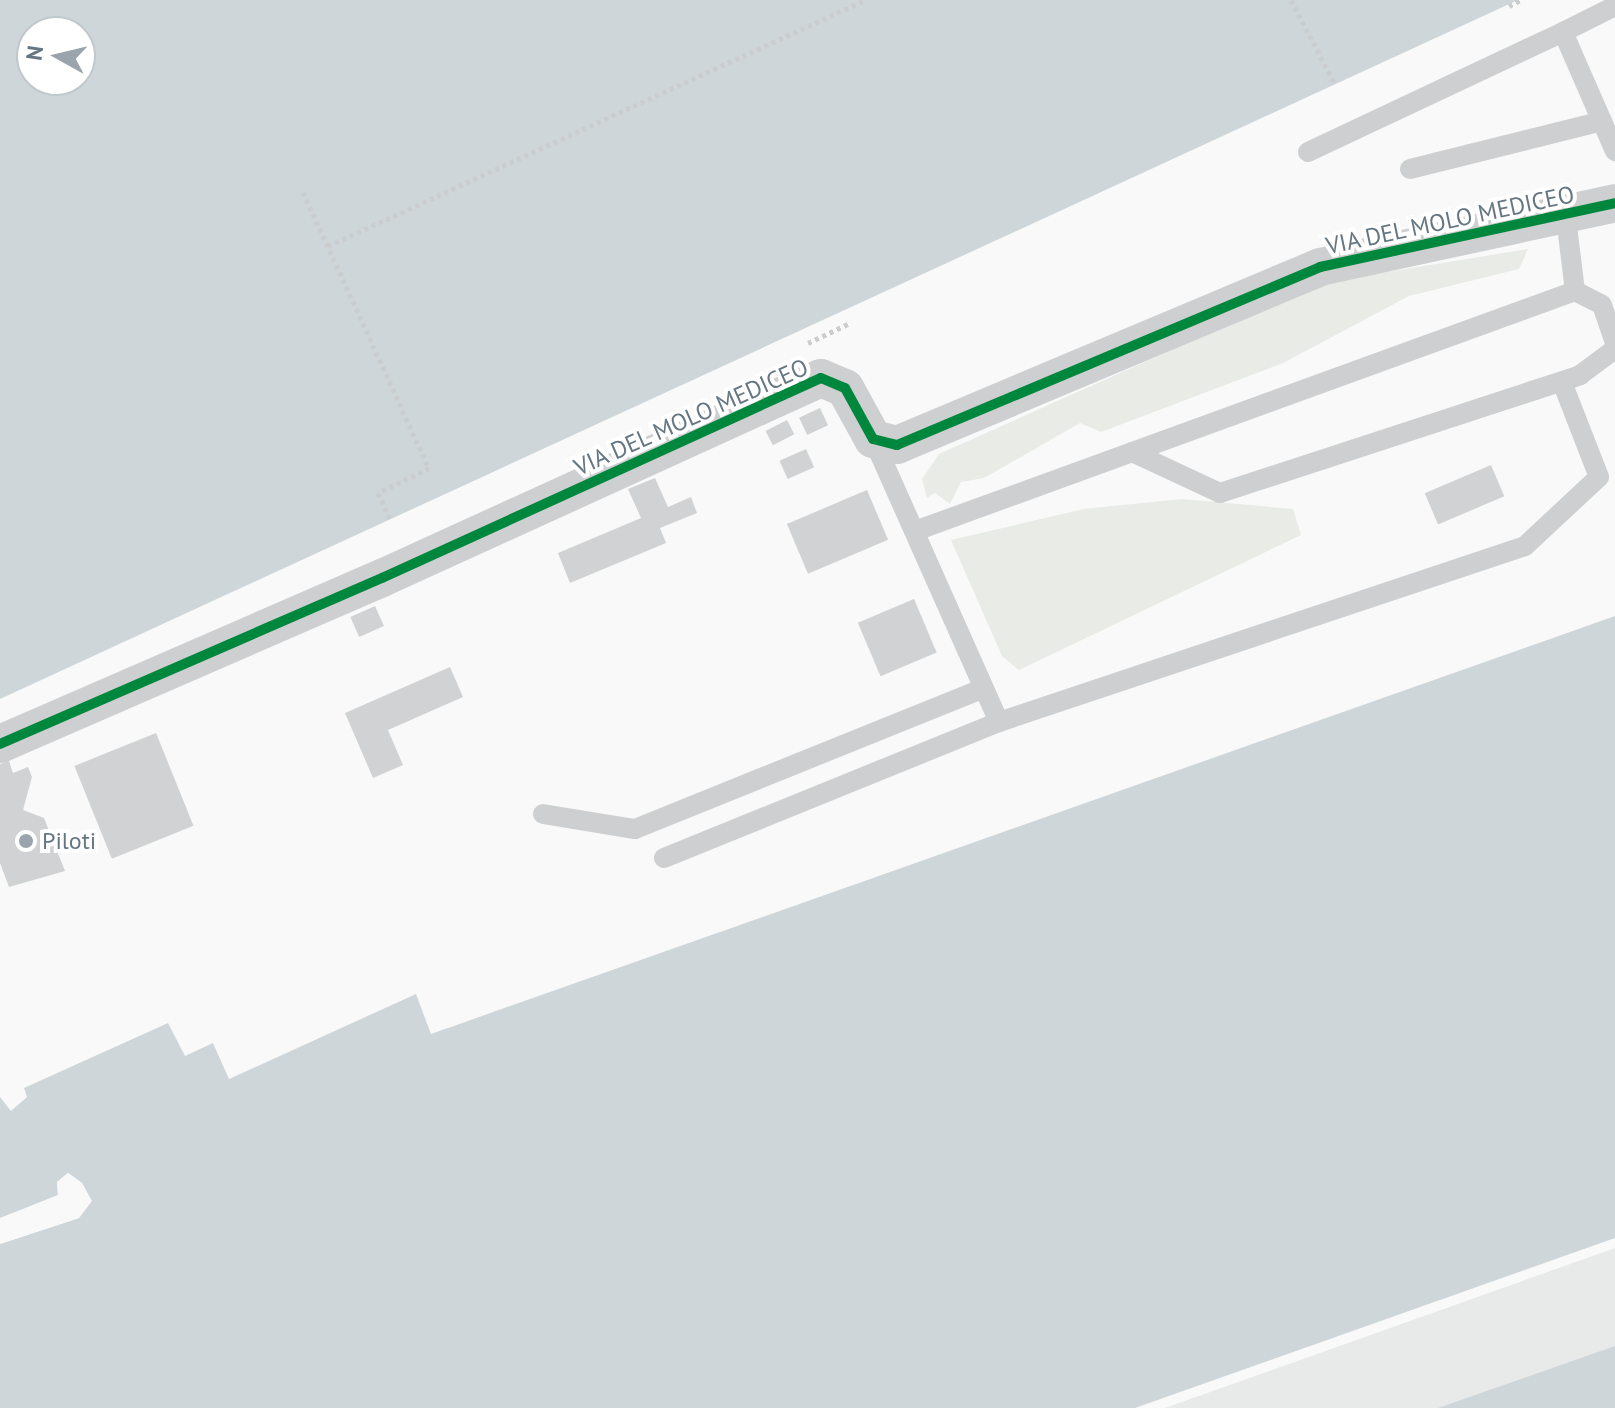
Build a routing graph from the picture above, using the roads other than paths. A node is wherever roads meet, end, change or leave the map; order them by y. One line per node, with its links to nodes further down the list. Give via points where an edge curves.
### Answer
1 (1615, 6): 2 (lane)
2 (1563, 32): 3 (lane); 5 (lane)
3 (1602, 121): 4 (lane); 6 (lane)
4 (1615, 151)
5 (1308, 152)
6 (1410, 169)
7 (1615, 203): 8 (street, VIA DEL MOLO MEDICEO)
8 (1566, 218): 9 (lane); 13 (street, VIA DEL MOLO MEDICEO, via 1320,267 949,426 897,445)
9 (1575, 291): 10 (lane, via 1602,305); 14 (lane)
10 (1615, 342)
11 (1615, 349): 12 (lane)
12 (1562, 382): 14 (lane, via 1220,493); 17 (lane, via 1599,477 1525,546)
13 (873, 439): 15 (lane); 18 (street, VIA DEL MOLO MEDICEO, via 845,388 821,378 396,572)
14 (1132, 452): 15 (lane)
15 (915, 531): 16 (lane)
16 (984, 688): 17 (lane); 19 (lane, via 635,829)
17 (999, 722): 20 (lane)
18 (0, 744)
19 (543, 814)
20 (664, 858)

